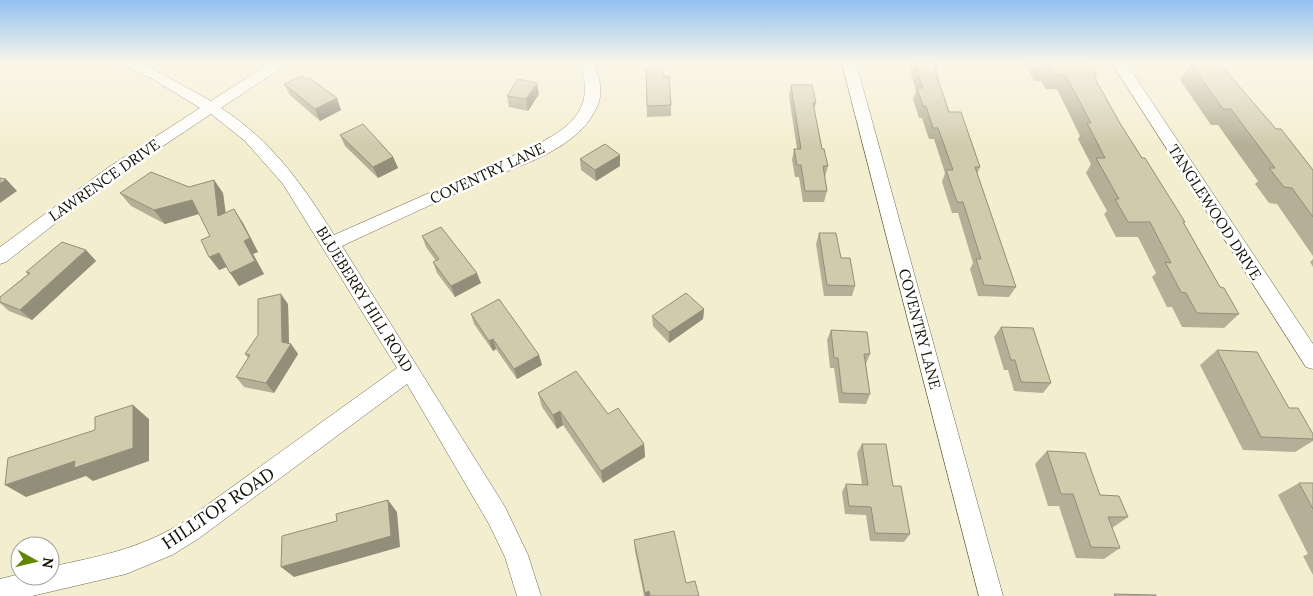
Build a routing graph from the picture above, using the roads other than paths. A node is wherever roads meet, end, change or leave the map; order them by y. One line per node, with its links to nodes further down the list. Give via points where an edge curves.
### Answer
1 (183, 91): 6 (street, BLUEBERRY HILL ROAD)
2 (237, 91): 6 (street)
3 (595, 91): 7 (street, COVENTRY LANE, via 588,111 571,129 526,156)
4 (856, 91): 13 (street, COVENTRY LANE)
5 (1137, 91): 9 (street, TANGLEWOOD DRIVE)
6 (211, 108): 7 (street, BLUEBERRY HILL ROAD, via 258,144 307,206); 8 (street, LAWRENCE DRIVE, via 91,187)
7 (331, 244): 10 (street, BLUEBERRY HILL ROAD)
8 (0, 257)
9 (1313, 361)
10 (410, 370): 11 (street, HILLTOP ROAD, via 169,544 126,562); 12 (street, BLUEBERRY HILL ROAD, via 506,533 524,572)
11 (0, 592)
12 (529, 596)
13 (991, 596)

